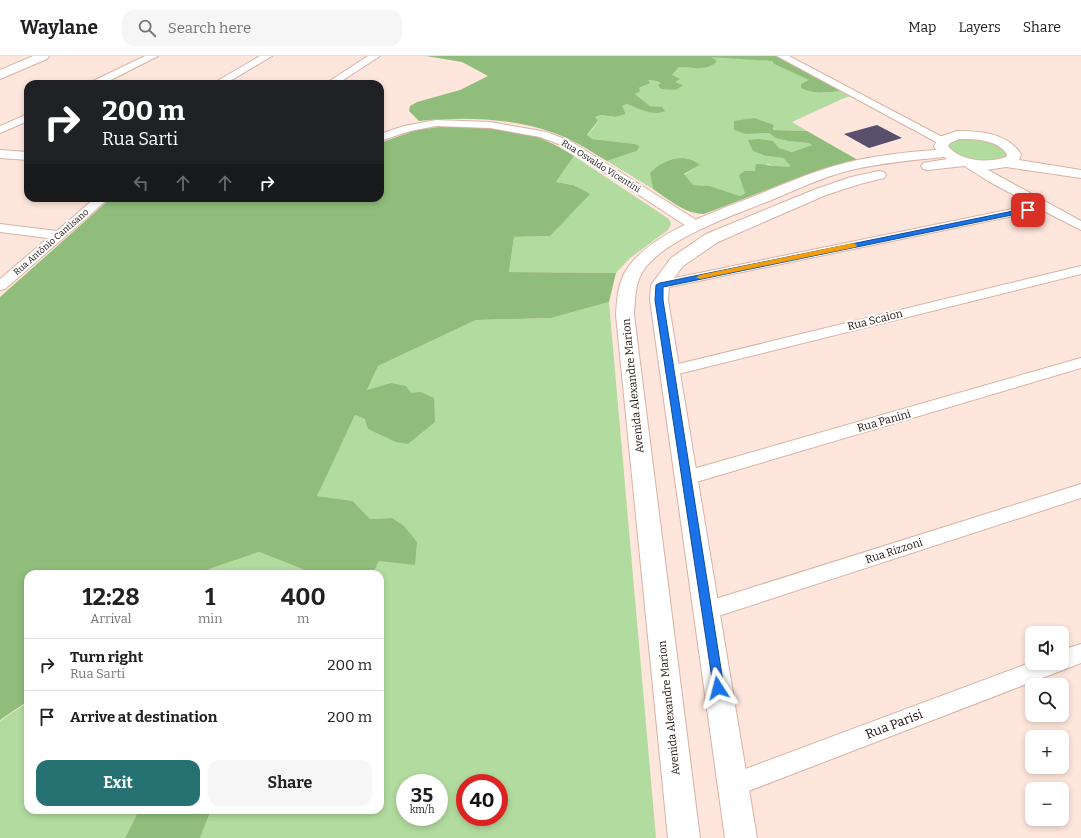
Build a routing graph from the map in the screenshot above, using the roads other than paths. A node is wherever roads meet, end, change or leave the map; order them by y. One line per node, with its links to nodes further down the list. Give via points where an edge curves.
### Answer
1 (26, 56): 7 (street)
2 (43, 56): 8 (street)
3 (153, 56): 9 (street)
4 (267, 56): 10 (street)
5 (375, 56): 11 (street)
6 (782, 56): 16 (street)
7 (0, 67)
8 (0, 75)
9 (103, 80)
10 (224, 80)
11 (336, 80)
12 (24, 118): 13 (street)
13 (0, 130)
14 (386, 133): 24 (street, Rua Osvaldo Vicentini, via 422,124 452,123 507,127 543,134 568,144)
15 (0, 154): 17 (street)
16 (955, 155): 18 (street, via 958,135 982,137 1004,144 1011,149); 20 (street); 24 (street, Avenida Alexandre Marion, via 892,158 831,171); 29 (street, via 856,180 712,238 677,262)
17 (24, 156)
18 (1011, 159): 19 (street); 20 (street); 21 (street)
19 (1081, 163)
20 (990, 172): 23 (street)
21 (1081, 174)
22 (98, 202): 27 (street, Rua Antônio Cantisano)
23 (1044, 206): 25 (street); 29 (street)
24 (696, 226): 40 (street, Avenida Alexandre Marion, via 661,246 636,268 628,286 625,315)
25 (1081, 226)
26 (0, 228): 27 (street)
27 (59, 235): 30 (street, Rua Antônio Cantisano)
28 (1081, 270): 32 (street, Rua Scaion)
29 (660, 285): 32 (street, via 659,300)
30 (0, 286)
31 (1081, 363): 33 (street, Rua Panini)
32 (670, 371): 33 (street)
33 (686, 478): 35 (street)
34 (1081, 491): 35 (street, Rua Rizzoni)
35 (706, 611): 39 (street)
36 (1081, 653): 37 (street)
37 (1069, 657)
38 (1037, 670): 39 (street, Rua Parisi)
39 (733, 785): 41 (street)
40 (684, 838)
41 (741, 838)

